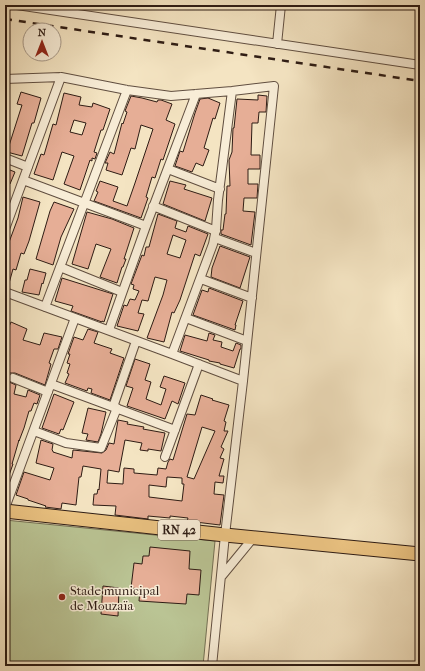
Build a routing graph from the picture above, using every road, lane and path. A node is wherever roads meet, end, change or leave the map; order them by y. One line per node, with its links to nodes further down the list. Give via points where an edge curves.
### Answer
1 (17, 5): 3 (street)
2 (281, 5): 3 (street)
3 (277, 44): 4 (street)
4 (420, 65)
5 (61, 77): 6 (street); 7 (street); 11 (street)
6 (5, 79)
7 (127, 90): 9 (street, via 171,96); 15 (street)
8 (232, 91): 9 (street); 14 (street); 21 (street, via 274,86)
9 (196, 94): 12 (street)
10 (5, 158): 11 (street)
11 (28, 167): 13 (street)
12 (168, 169): 14 (street); 16 (street)
13 (23, 180): 15 (street); 17 (street)
14 (220, 189): 20 (street)
15 (85, 203): 18 (street); 22 (street)
16 (153, 206): 18 (street); 20 (street)
17 (9, 207): 19 (street)
18 (146, 226): 25 (street)
19 (5, 229)
20 (215, 234): 21 (street); 23 (street, via 214,244)
21 (256, 253): 26 (street)
22 (60, 267): 25 (street); 27 (street)
23 (201, 279): 26 (street); 29 (street)
24 (5, 292): 27 (street)
25 (122, 292): 30 (street)
26 (252, 298): 32 (street)
27 (45, 307): 28 (street)
28 (75, 318): 30 (street); 37 (street)
29 (186, 318): 32 (street); 33 (street)
30 (109, 330): 31 (street)
31 (136, 341): 33 (street); 38 (street)
32 (247, 342): 36 (street)
33 (172, 354): 34 (street)
34 (199, 364): 36 (street); 39 (street)
35 (13, 378): 37 (street)
36 (243, 381): 43 (street)
37 (49, 388): 38 (street); 40 (street)
38 (115, 407): 39 (street); 40 (street, via 102,448 66,442)
39 (175, 430): 41 (street)
40 (34, 431): 42 (street)
41 (165, 457)
42 (5, 510): 43 (main road, RN 42)
43 (225, 535): 44 (main road, RN 42); 46 (street)
44 (253, 538): 45 (main road, RN 42); 46 (street)
45 (420, 554)
46 (221, 578): 47 (street)
47 (212, 666)

